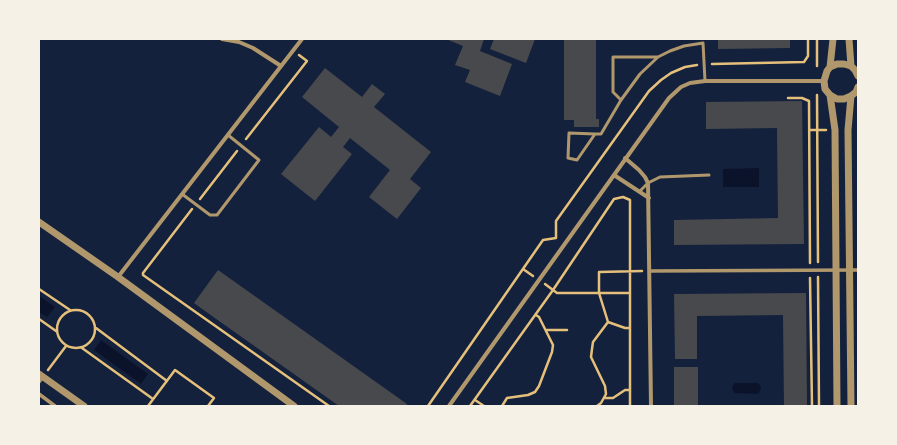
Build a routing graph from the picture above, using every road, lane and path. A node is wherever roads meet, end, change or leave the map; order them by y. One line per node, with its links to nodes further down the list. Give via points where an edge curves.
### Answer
1 (222, 39): 10 (street, via 253,48)
2 (302, 39): 7 (street)
3 (808, 39): 9 (path, via 808,56 804,62)
4 (817, 39): 15 (path)
5 (833, 39): 12 (street)
6 (849, 39): 11 (street)
7 (293, 50): 10 (street); 23 (path, via 307,61)
8 (658, 57): 14 (lane, via 684,46 703,43); 20 (lane, via 640,74); 20 (lane, via 614,57 613,92)
9 (788, 63)
10 (281, 66): 22 (street)
11 (850, 66): 12 (street, via 837,64); 13 (street)
12 (830, 68): 15 (street)
13 (858, 76)
14 (705, 81): 15 (street); 24 (street, via 686,85 669,98)
15 (820, 81): 17 (street); 36 (path)
16 (858, 87): 18 (street)
17 (830, 95): 18 (street, via 837,99); 37 (street, via 834,130)
18 (851, 96): 33 (street, via 848,130)
19 (788, 98): 35 (path, via 809,101)
20 (621, 100): 21 (lane, via 601,134)
21 (595, 134): 21 (lane, via 569,133 568,158 578,160)
22 (228, 135): 23 (lane); 29 (street)
23 (242, 145): 31 (path); 31 (lane, via 259,160 217,215 210,215)
24 (625, 158): 25 (street); 27 (street, via 646,177)
25 (614, 174): 28 (street); 68 (street)
26 (709, 175): 27 (lane, via 660,177)
27 (648, 183): 28 (lane); 30 (street)
28 (640, 191): 30 (street)
29 (182, 194): 31 (lane); 39 (street)
30 (649, 198): 34 (street)
31 (196, 204): 67 (path, via 143,275)
32 (39, 222): 39 (street)
33 (854, 270): 37 (street); 78 (street)
34 (650, 271): 35 (street); 38 (path); 74 (street)
35 (810, 271): 36 (street); 75 (path)
36 (818, 271): 37 (street); 76 (path)
37 (835, 271): 77 (street)
38 (629, 272): 42 (path, via 599,272); 43 (path); 45 (path, via 630,200 623,197 614,199)
39 (118, 277): 66 (street)
40 (39, 289): 44 (path)
41 (556, 293): 42 (path)
42 (599, 293): 43 (path); 47 (path)
43 (629, 293): 49 (path)
44 (70, 310): 48 (path, via 79,309 89,314); 52 (path, via 59,318)
45 (536, 315): 50 (path); 61 (path)
46 (39, 319): 52 (path)
47 (608, 322): 49 (path); 59 (path, via 593,342 591,357 605,386)
48 (96, 328): 54 (path, via 92,341); 56 (path)
49 (630, 328): 57 (path)
50 (546, 330): 51 (path); 71 (path, via 553,345 539,386 535,392 528,395 507,398)
51 (566, 330)
52 (56, 331): 53 (path, via 59,340)
53 (66, 346): 54 (path); 55 (path)
54 (82, 348): 60 (path)
55 (40, 378): 63 (street)
56 (166, 381): 60 (path); 65 (path, via 175,370 214,398)
57 (630, 390): 59 (path, via 625,390 613,398); 73 (path)
58 (39, 394): 62 (street)
59 (604, 398): 72 (path)
60 (153, 399): 64 (path)
61 (475, 400): 69 (path); 70 (path)
62 (55, 406)
63 (84, 406)
64 (148, 406)
65 (208, 406)
66 (294, 406)
67 (328, 406)
68 (449, 406)
69 (470, 406)
70 (484, 406)
71 (502, 406)
72 (597, 406)
73 (630, 406)
74 (650, 406)
75 (812, 406)
76 (819, 406)
77 (837, 406)
78 (851, 406)

